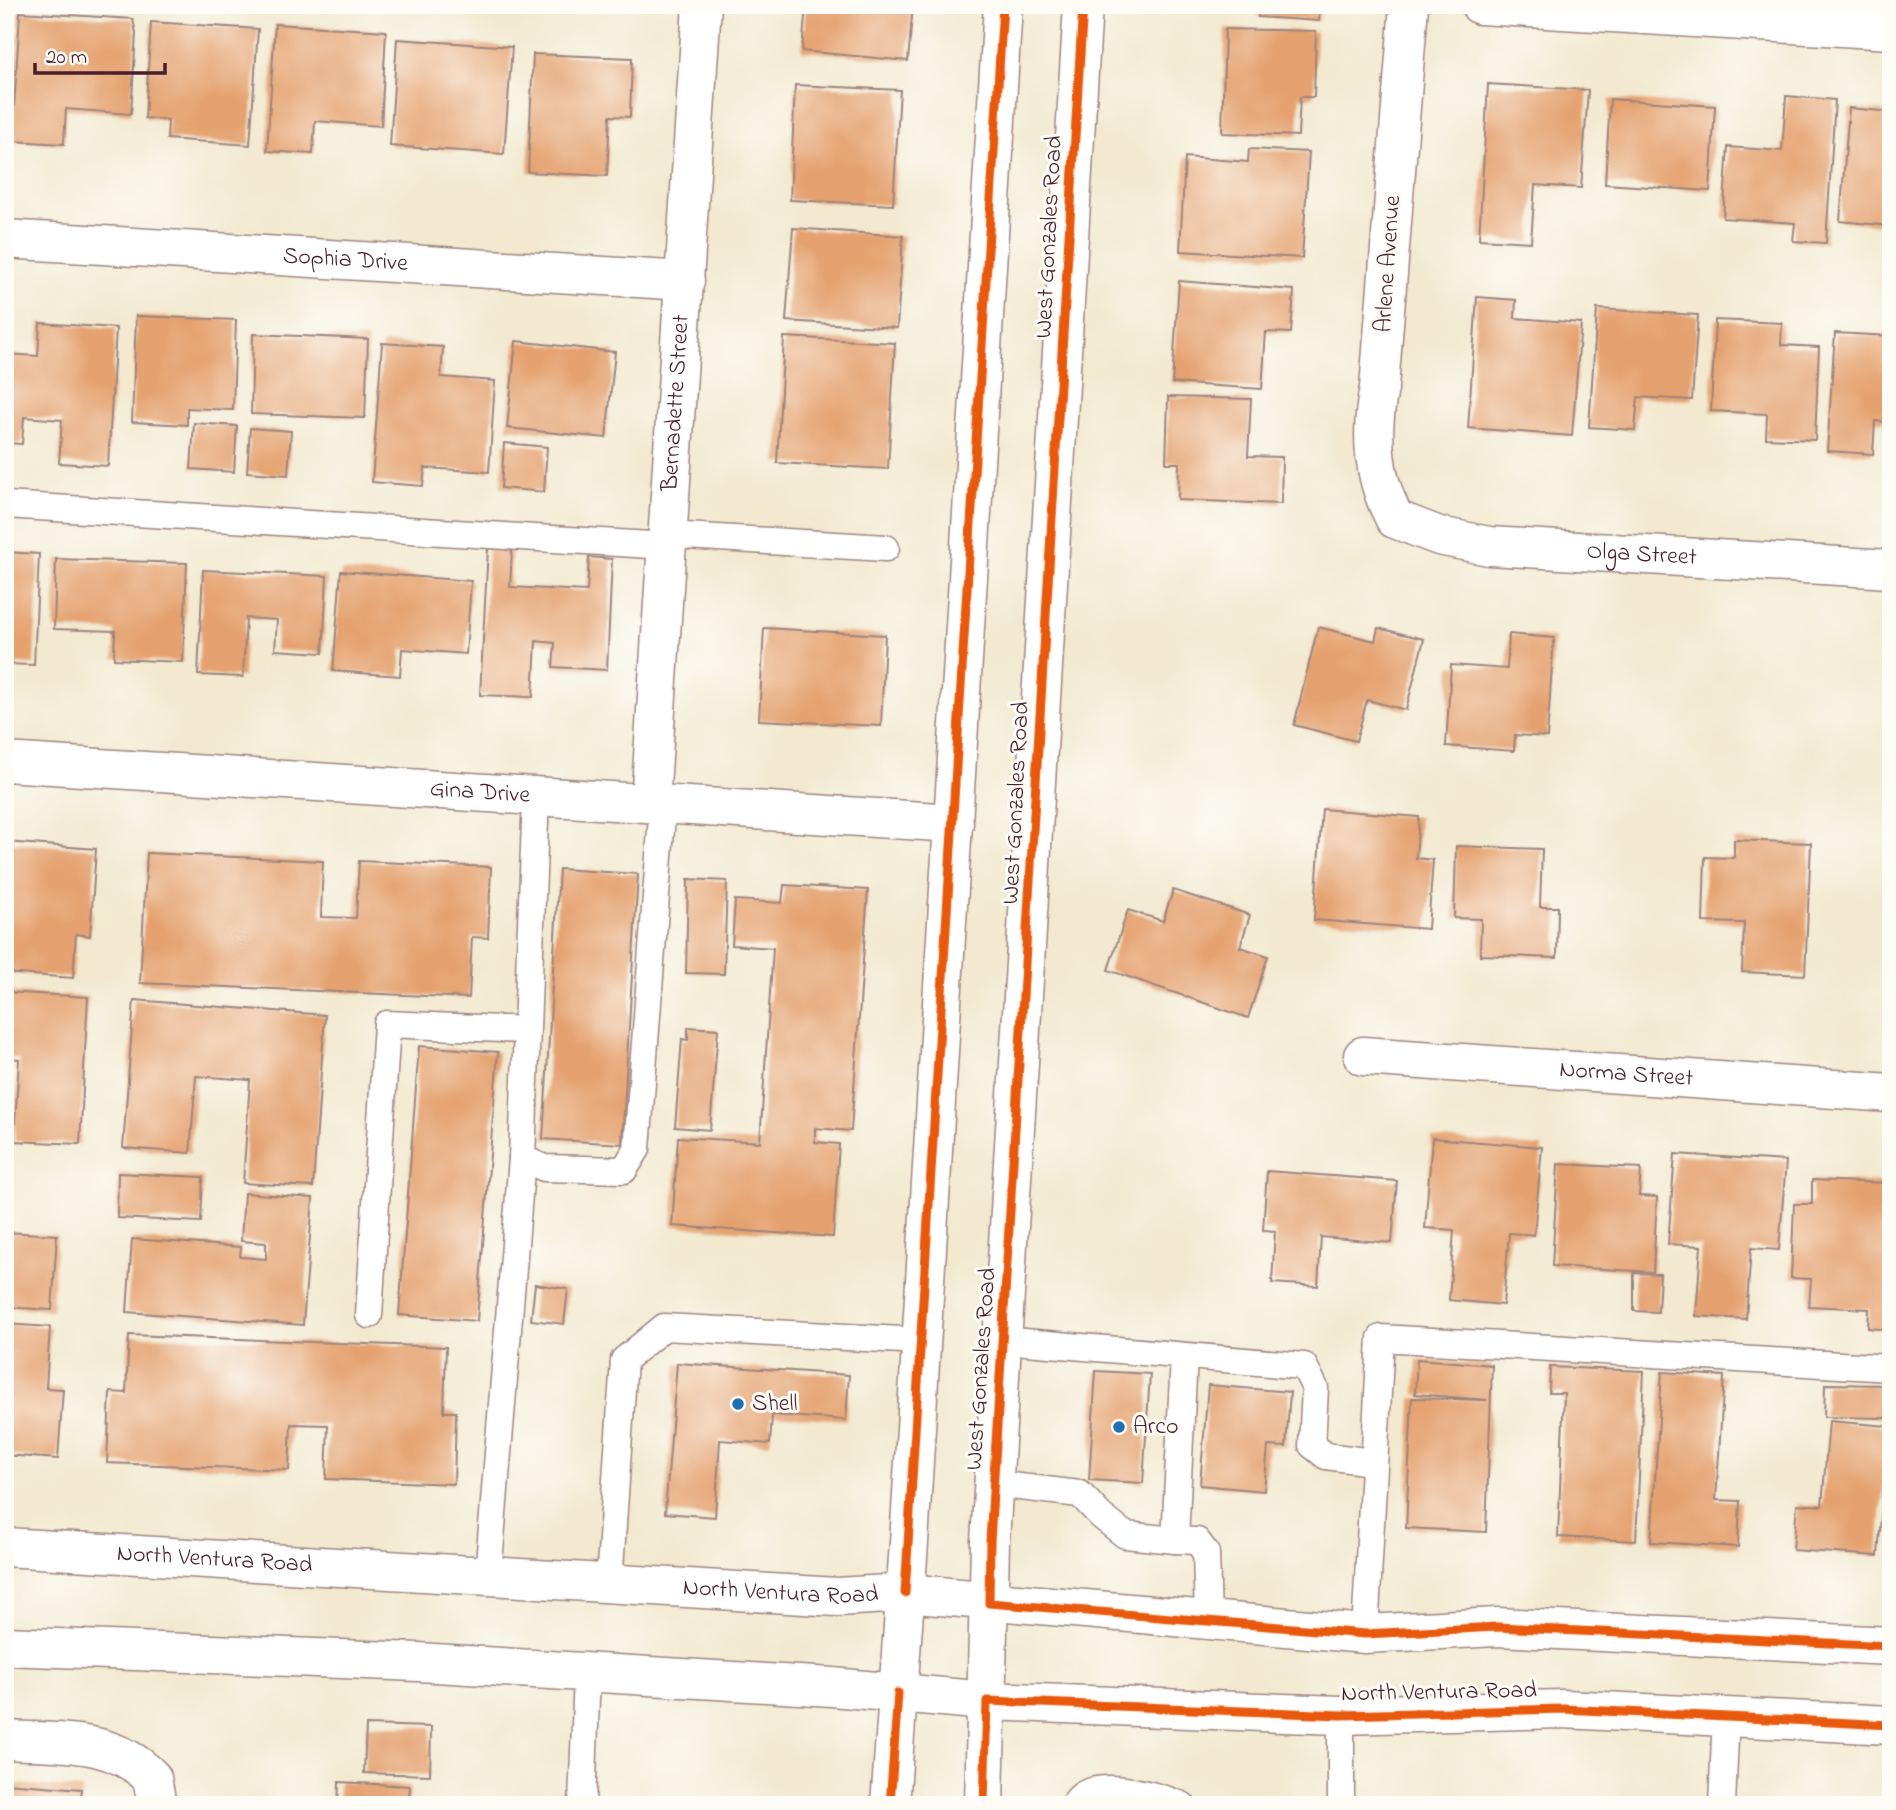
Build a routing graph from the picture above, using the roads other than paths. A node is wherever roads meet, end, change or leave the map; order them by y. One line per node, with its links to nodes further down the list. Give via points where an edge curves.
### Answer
1 (702, 5): 8 (main road, Bernadette Street)
2 (1003, 5): 17 (main road)
3 (1083, 5): 23 (main road, West Gonzales Road)
4 (1409, 5): 10 (main road, Arlene Avenue, via 1374,412 1375,461)
5 (1480, 5): 6 (main road)
6 (1891, 30)
7 (5, 239): 8 (main road, Sophia Drive)
8 (685, 281): 11 (main road, Bernadette Street)
9 (5, 505): 11 (lane)
10 (1395, 519): 13 (main road, Olga Street, via 1439,536 1489,546)
11 (668, 540): 12 (lane); 16 (main road, Bernadette Street)
12 (886, 548)
13 (1891, 569)
14 (5, 762): 15 (main road, Gina Drive)
15 (536, 796): 16 (main road, Gina Drive); 18 (lane)
16 (656, 803): 17 (main road, Gina Drive); 21 (lane, via 637,1149 624,1170 544,1168)
17 (954, 823): 24 (main road)
18 (526, 1030): 21 (lane); 22 (lane, via 387,1024)
19 (1363, 1056): 20 (main road, Norma Street)
20 (1891, 1093)
21 (522, 1158): 31 (lane)
22 (369, 1315)
23 (1003, 1340): 25 (lane); 28 (main road, West Gonzales Road)
24 (922, 1341): 32 (lane, via 664,1327 624,1360); 33 (main road)
25 (1184, 1356): 27 (lane, via 1304,1366 1314,1388 1311,1445 1326,1456); 29 (lane)
26 (1891, 1368): 27 (lane, via 1381,1338)
27 (1373, 1462): 36 (lane)
28 (994, 1485): 29 (lane, via 1080,1494 1125,1535); 34 (main road, West Gonzales Road)
29 (1175, 1540): 35 (lane, via 1197,1541 1206,1553)
30 (5, 1547): 31 (main road, North Ventura Road)
31 (488, 1576): 32 (main road, North Ventura Road)
32 (609, 1584): 33 (main road, North Ventura Road, via 837,1597)
33 (905, 1593): 34 (main road, North Ventura Road); 40 (main road)
34 (989, 1603): 35 (main road, North Ventura Road); 41 (main road, West Gonzales Road)
35 (1208, 1620): 36 (main road, North Ventura Road)
36 (1365, 1634): 38 (main road, North Ventura Road, via 1497,1627)
37 (5, 1646): 39 (main road, North Ventura Road)
38 (1891, 1646)
39 (587, 1672): 40 (main road, North Ventura Road); 47 (lane)
40 (898, 1693): 41 (main road, North Ventura Road); 48 (main road)
41 (987, 1701): 42 (main road, North Ventura Road); 49 (main road, West Gonzales Road)
42 (1342, 1715): 43 (main road, North Ventura Road, via 1563,1709); 52 (lane)
43 (1726, 1716): 44 (main road, North Ventura Road); 53 (lane)
44 (1891, 1725)
45 (5, 1740): 46 (main road, via 92,1745 120,1754)
46 (154, 1792)
47 (582, 1805)
48 (890, 1805)
49 (985, 1805)
50 (1074, 1805): 51 (lane, via 1098,1789 1149,1794)
51 (1182, 1805)
52 (1341, 1805)
53 (1722, 1805)

